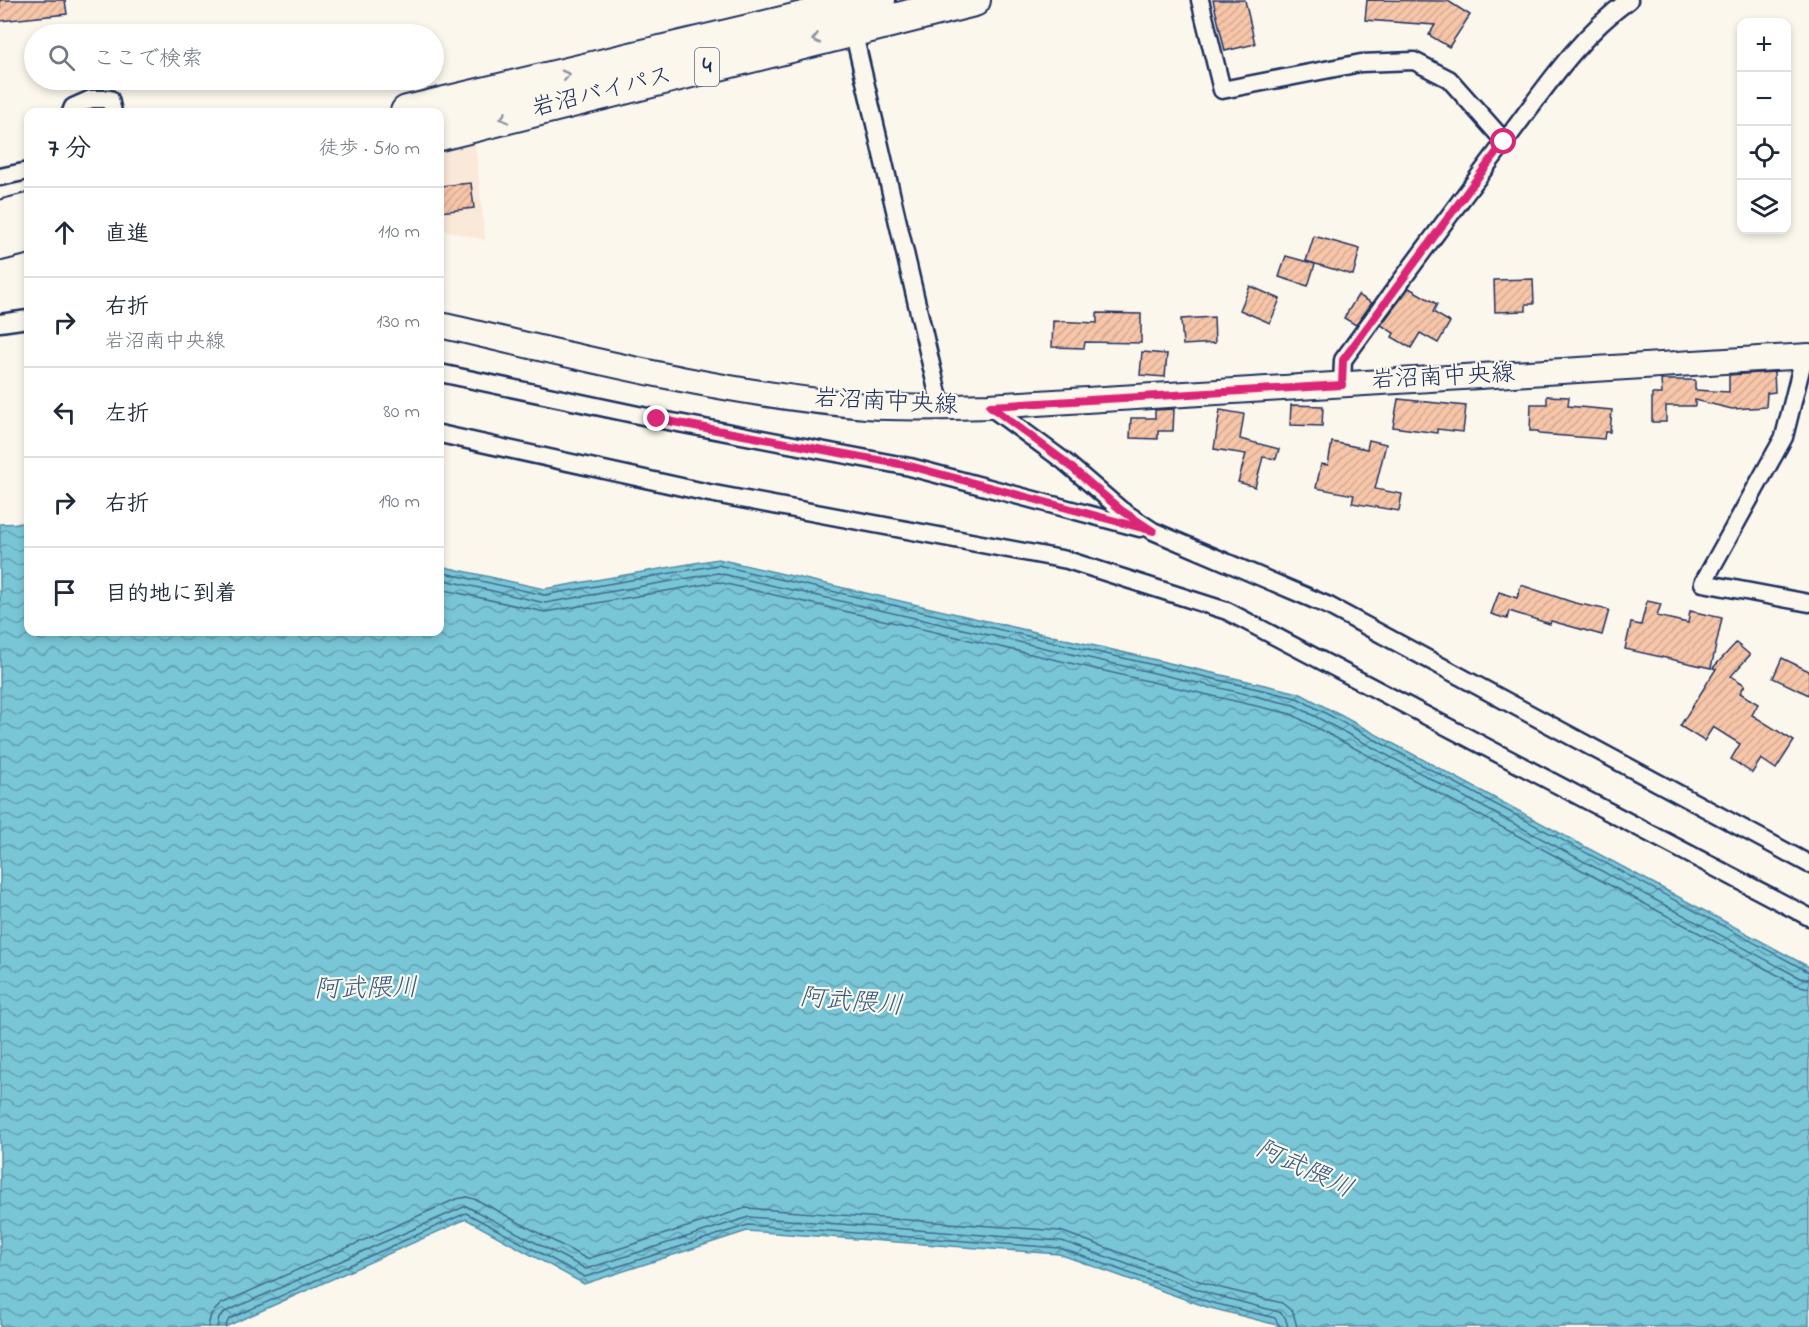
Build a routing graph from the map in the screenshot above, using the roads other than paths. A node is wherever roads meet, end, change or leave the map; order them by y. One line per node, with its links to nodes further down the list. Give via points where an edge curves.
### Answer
1 (879, 0): 5 (highway, 岩沼バイパス / 4)
2 (974, 0): 5 (highway, 岩沼バイパス / 4)
3 (1200, 0): 10 (street, via 1222,90 1361,63 1414,61 1449,79)
4 (1629, 0): 10 (street, via 1610,14 1565,62)
5 (845, 13): 8 (highway, 岩沼バイパス / 4, one-way to 5); 9 (highway, 岩沼バイパス / 4, one-way to 9); 24 (street)
6 (73, 108): 7 (street, via 91,99 110,99)
7 (112, 108)
8 (425, 108)
9 (444, 133)
10 (1504, 142): 22 (street, via 1343,360)
11 (24, 172): 12 (street)
12 (0, 177)
13 (24, 211): 14 (highway)
14 (0, 217)
15 (24, 238): 16 (highway)
16 (0, 244)
17 (24, 320): 18 (street)
18 (0, 323)
19 (444, 326): 24 (street, 岩沼南中央線, via 637,369 789,397 868,406)
20 (1806, 356): 22 (street, 岩沼南中央線); 27 (street, via 1784,437 1703,583)
21 (444, 374): 26 (street, via 910,466)
22 (1342, 385): 23 (street, 岩沼南中央線)
23 (990, 406): 24 (street, 岩沼南中央線); 26 (street)
24 (941, 407)
25 (444, 435): 29 (street, via 709,493 1067,560 1227,611)
26 (1153, 531): 28 (street, via 1329,606)
27 (1809, 603)
28 (1809, 864)
29 (1809, 918)

